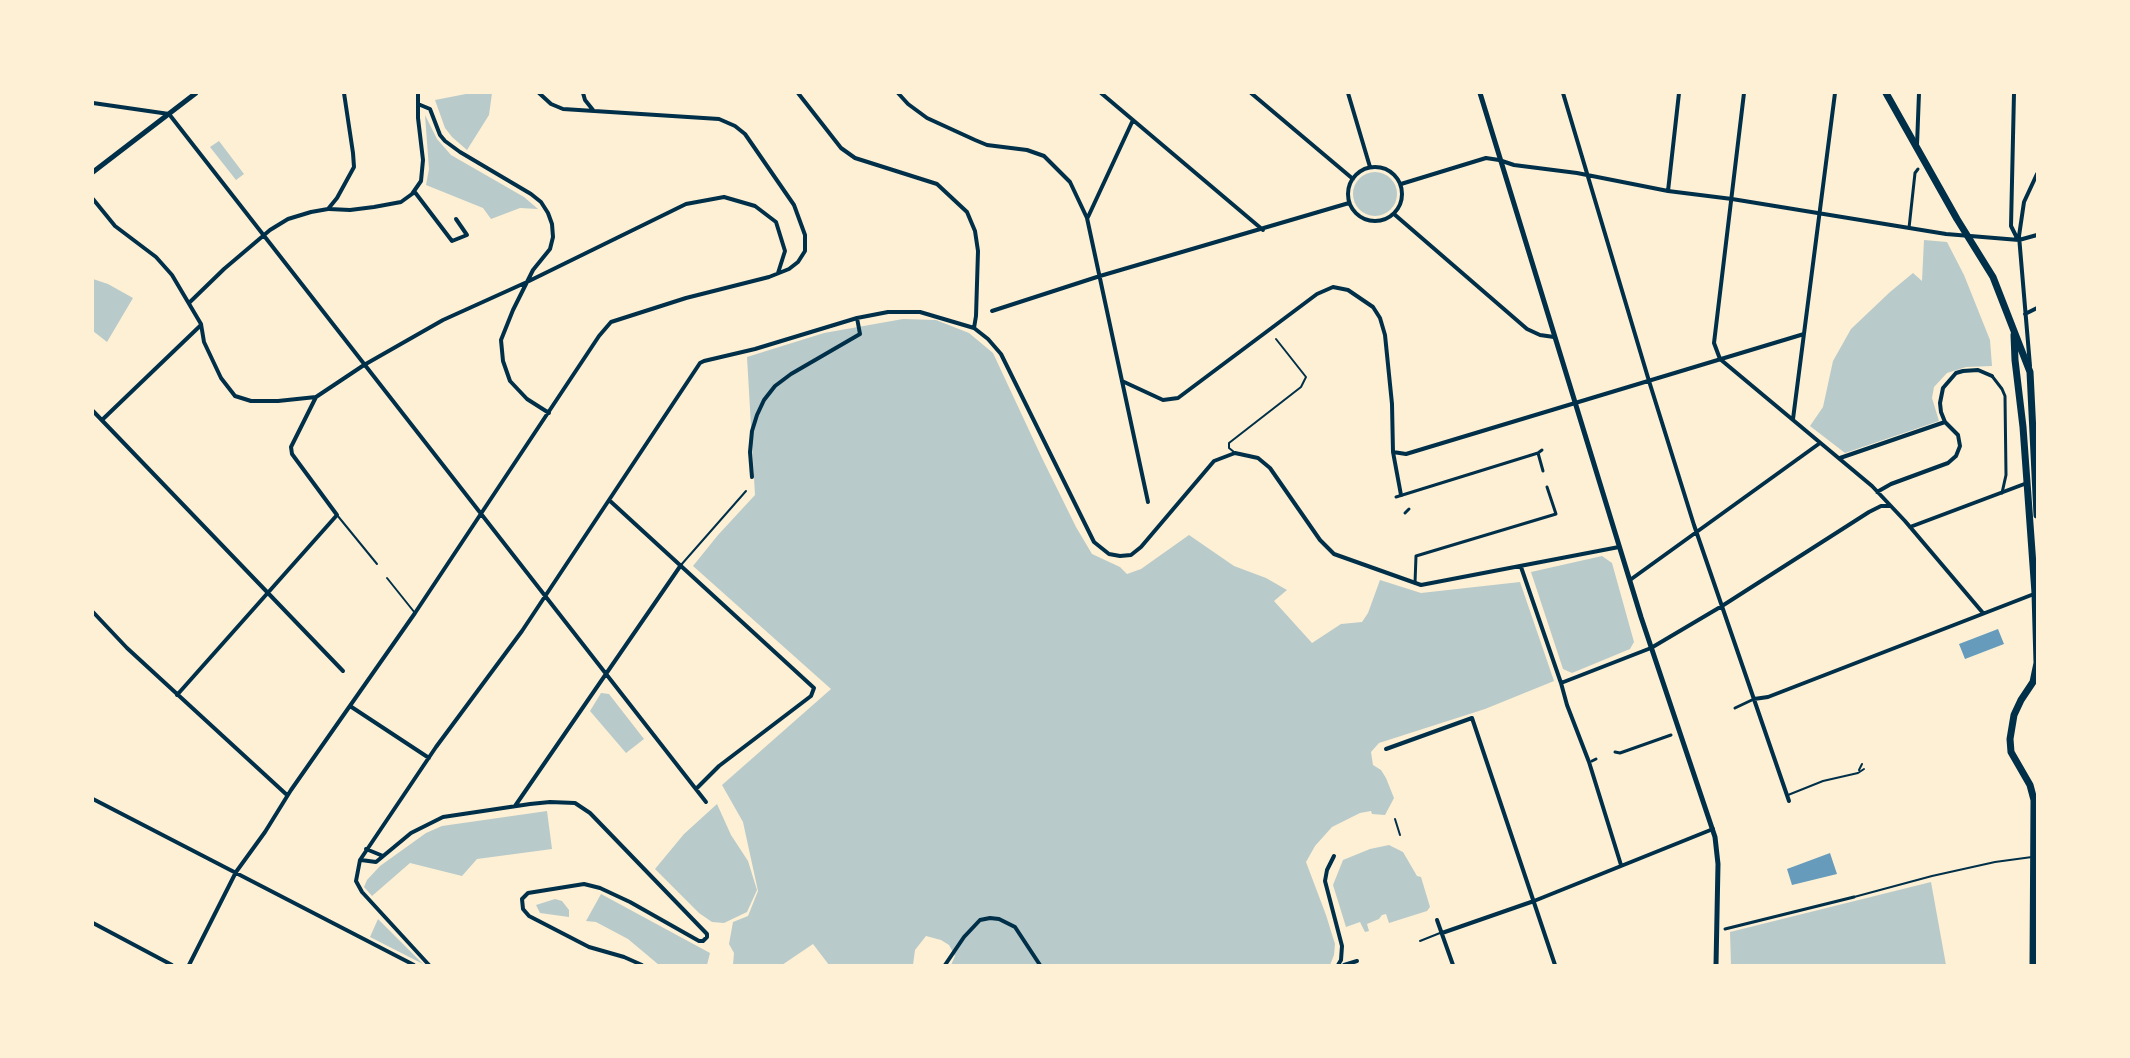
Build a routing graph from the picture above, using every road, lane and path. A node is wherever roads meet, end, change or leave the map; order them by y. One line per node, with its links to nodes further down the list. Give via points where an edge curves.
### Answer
1 (196, 93): 22 (street)
2 (344, 93): 38 (street, via 354,167)
3 (418, 93): 20 (street)
4 (539, 93): 21 (street, via 563,109)
5 (583, 93): 21 (street)
6 (798, 93): 58 (street, via 841,148 855,158 937,184 967,212 978,251)
7 (898, 93): 41 (street, via 927,118 975,140 1044,156 1070,182)
8 (1101, 93): 23 (street)
9 (1251, 93): 31 (street)
10 (1348, 93): 26 (street)
11 (1480, 93): 25 (street)
12 (1563, 93): 30 (street)
13 (1680, 93): 33 (street)
14 (1744, 93): 36 (street)
15 (1835, 93): 39 (street)
16 (1886, 93): 24 (main road)
17 (1919, 93): 24 (street)
18 (2014, 93): 48 (street, via 2011,226)
19 (93, 103): 22 (street)
20 (418, 104): 34 (street, via 423,160 421,181); 51 (street, via 430,110 445,141 541,202 552,224 552,241)
21 (594, 111): 49 (street, via 719,119 745,134 794,205 806,235 805,251 798,262)
22 (169, 114): 28 (street); 45 (street)
23 (1133, 120): 41 (street); 44 (street)
24 (1917, 146): 47 (main road)
25 (1499, 160): 30 (street); 32 (street, via 1486,158); 61 (street)
26 (1370, 167): 31 (street); 32 (street, via 1386,169)
27 (1918, 169): 43 (street)
28 (93, 172)
29 (2037, 174): 48 (street, via 2024,202)
30 (1589, 176): 33 (street); 68 (street)
31 (1353, 179): 37 (street)
32 (1401, 184): 40 (street, via 1401,201)
33 (1668, 190): 36 (street)
34 (414, 191): 38 (street, via 400,202 350,210); 42 (street, via 452,241 467,235)
35 (93, 199): 52 (street, via 115,226 156,257)
36 (1732, 199): 39 (street); 63 (street, via 1714,343)
37 (1349, 203): 40 (street, via 1358,215 1372,221); 44 (street)
38 (328, 209): 45 (street, via 288,219)
39 (1818, 213): 43 (street); 59 (street)
40 (1394, 214): 61 (street, via 1527,329)
41 (1087, 218): 50 (street)
42 (456, 219)
43 (1909, 228): 47 (street)
44 (1263, 230): 50 (street)
45 (265, 235): 52 (street); 64 (street)
46 (2037, 235): 48 (street)
47 (1968, 237): 48 (street); 60 (main road, via 1992,277)
48 (2019, 240): 55 (street)
49 (778, 273): 51 (street, via 785,251 776,222 754,206 724,197 686,204); 73 (street, via 611,322)
50 (1100, 276): 54 (street); 67 (street)
51 (526, 282): 64 (street, via 442,320); 73 (street, via 501,340 503,361 510,381 527,399)
52 (190, 302): 57 (street)
53 (2037, 308): 55 (street)
54 (992, 311)
55 (2025, 314): 65 (street)
56 (857, 318): 58 (street, via 888,312 920,312); 82 (street, via 860,334 791,374 764,399 753,431); 90 (street, via 700,363)
57 (201, 324): 70 (street, via 204,342 221,378 235,396 250,401); 75 (street)
58 (974, 328): 79 (street, via 1001,354 1094,542 1109,554 1131,555 1141,547 1214,461)
59 (1804, 334): 63 (street); 74 (street)
60 (2014, 334): 65 (main road); 84 (main road)
61 (1554, 337): 71 (street)
62 (1276, 339): 79 (lane, via 1306,377 1301,387 1229,443)
63 (1720, 359): 68 (street); 74 (street)
64 (364, 365): 70 (street); 94 (street)
65 (2030, 372): 69 (main road)
66 (1992, 376): 76 (street, via 1968,370 1948,380 1940,403); 88 (street, via 2005,396 2006,475)
67 (1122, 381): 78 (street, via 1163,400 1178,398 1317,294 1333,287 1348,290 1373,307 1385,335); 91 (street)
68 (1649, 381): 71 (street); 99 (street)
69 (2035, 394): 83 (main road)
70 (316, 397): 96 (street, via 291,447 292,454)
71 (1576, 403): 78 (street, via 1406,454); 100 (street)
72 (93, 411): 75 (street)
73 (549, 413): 94 (street)
74 (1793, 419): 77 (street)
75 (102, 420): 107 (street)
76 (1945, 422): 80 (street); 87 (street, via 1959,439 1956,456 1948,463)
77 (1820, 443): 80 (street); 99 (street)
78 (1394, 452): 89 (street)
79 (1235, 453): 106 (street, via 1257,458 1270,468 1334,554)
80 (1839, 459): 87 (street)
81 (1543, 471): 89 (street, via 1540,452)
82 (752, 477)
83 (2036, 480): 84 (main road); 97 (main road)
84 (2027, 483): 88 (street); 108 (main road)
85 (1548, 487): 106 (street, via 1556,514 1416,556)
86 (746, 491): 102 (lane)
87 (1877, 492): 92 (street)
88 (2002, 493): 98 (street)
89 (1398, 496)
90 (609, 500): 102 (street); 109 (street)
91 (1148, 502)
92 (1890, 506): 98 (street); 110 (street, via 1877,507)
93 (1409, 509): 95 (street)
94 (480, 512): 109 (street); 112 (street)
95 (1405, 513)
96 (337, 515): 101 (lane); 107 (street)
97 (2037, 515)
98 (1910, 527): 113 (street)
99 (1696, 532): 105 (street); 110 (street)
100 (1620, 547): 103 (street); 105 (street)
101 (377, 564)
102 (681, 566): 116 (street); 129 (street, via 815,691)
103 (1521, 567): 106 (street, via 1425,585); 117 (street)
104 (387, 578): 112 (lane)
105 (1630, 580): 114 (street)
106 (1415, 583)
107 (268, 591): 115 (street); 118 (street)
108 (2036, 593): 113 (street); 139 (main road, via 2036,672 2014,716 2010,739 2011,752 2033,792)
109 (546, 597): 116 (street); 125 (street)
110 (1722, 606): 114 (street); 119 (street)
111 (93, 612): 118 (street)
112 (415, 613): 120 (street)
113 (1983, 613): 119 (street, via 1768,697)
114 (1651, 648): 117 (street); 137 (street)
115 (343, 671)
116 (606, 675): 129 (street); 135 (street)
117 (1561, 683): 145 (street)
118 (177, 695): 130 (street)
119 (1754, 699): 121 (street); 131 (street)
120 (350, 706): 125 (street); 130 (street)
121 (1734, 708)
122 (1671, 735): 124 (street)
123 (1386, 749): 148 (street, via 1473,718)
124 (1615, 752)
125 (429, 758): 140 (street)
126 (1862, 764): 128 (lane)
127 (1864, 769): 128 (lane)
128 (1858, 773): 131 (lane, via 1823,781)
129 (696, 789): 134 (street)
130 (287, 795): 146 (street)
131 (1786, 796): 133 (street)
132 (93, 800): 146 (street)
133 (1789, 801)
134 (706, 802)
135 (515, 807): 141 (street, via 443,817 411,833); 159 (street, via 576,803 706,934 699,941 630,902 584,884 528,893 522,899 529,916 589,947)
136 (1395, 819): 138 (lane)
137 (1713, 829): 145 (street); 166 (street, via 1718,864)
138 (1400, 835)
139 (2035, 848): 143 (main road)
140 (366, 849): 141 (street); 144 (street)
141 (383, 856): 144 (street, via 375,862)
142 (1334, 856): 162 (street, via 1325,881 1342,946)
143 (2033, 857): 147 (lane, via 1995,862); 167 (main road)
144 (360, 860): 158 (street, via 357,880 362,892)
145 (1621, 865): 148 (street)
146 (236, 872): 156 (street); 157 (street)
147 (1854, 897): 151 (street)
148 (1534, 901): 152 (street); 165 (street)
149 (1437, 920): 152 (street)
150 (93, 923): 155 (street)
151 (1725, 929)
152 (1442, 933): 153 (lane); 164 (street)
153 (1420, 941)
154 (1357, 961): 163 (street)
155 (172, 965)
156 (189, 965)
157 (414, 965)
158 (429, 965)
159 (642, 965)
160 (945, 965): 161 (street, via 980,920 990,918 1014,927)
161 (1040, 965)
162 (1338, 965)
163 (1344, 965)
164 (1453, 965)
165 (1555, 965)
166 (1716, 965)
167 (2033, 965)

